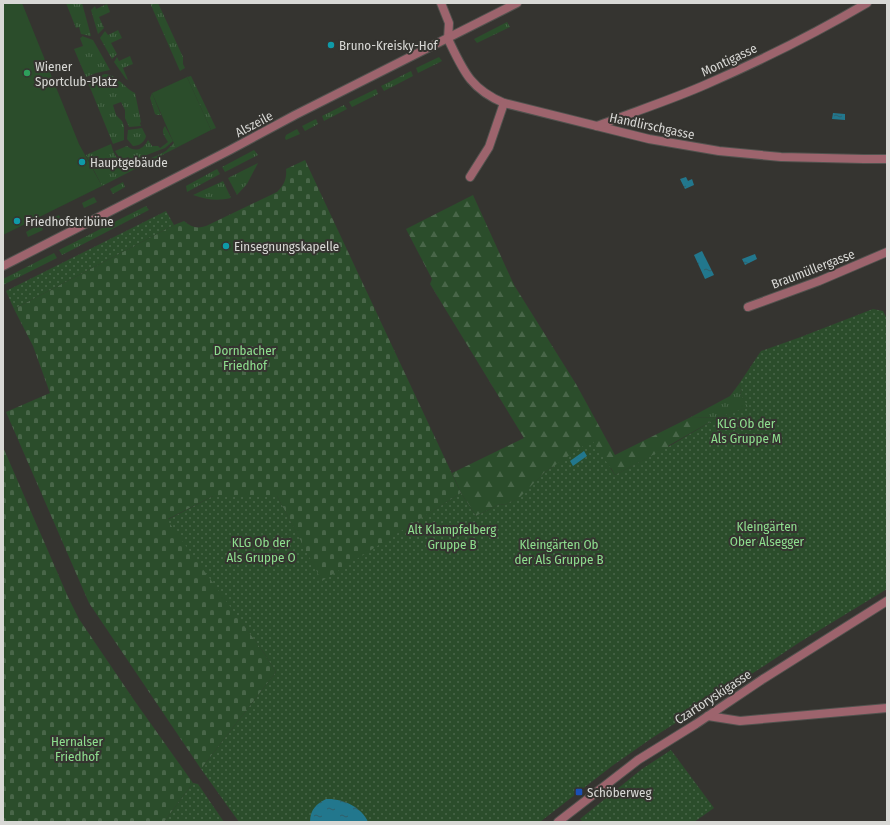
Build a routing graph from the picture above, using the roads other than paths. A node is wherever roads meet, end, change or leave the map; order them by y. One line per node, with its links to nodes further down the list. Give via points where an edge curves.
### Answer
1 (441, 3): 4 (street, via 449,23)
2 (517, 3): 4 (street, Alszeile)
3 (867, 3): 6 (street, Montigasse, via 712,82)
4 (448, 39): 5 (street, Handlirschgasse, via 466,74 475,85 491,98); 10 (street, Alszeile)
5 (504, 103): 6 (street, Handlirschgasse); 8 (street, via 489,147)
6 (597, 126): 7 (street, Handlirschgasse, via 649,139 719,151 781,157)
7 (887, 159)
8 (470, 177)
9 (887, 252): 11 (street, Braumüllergasse)
10 (3, 266)
11 (748, 307)
12 (887, 601): 14 (street, Czartoryskigasse)
13 (887, 708): 14 (street, via 740,721)
14 (708, 716): 15 (street, Czartoryskigasse, via 638,760)
15 (558, 822)

